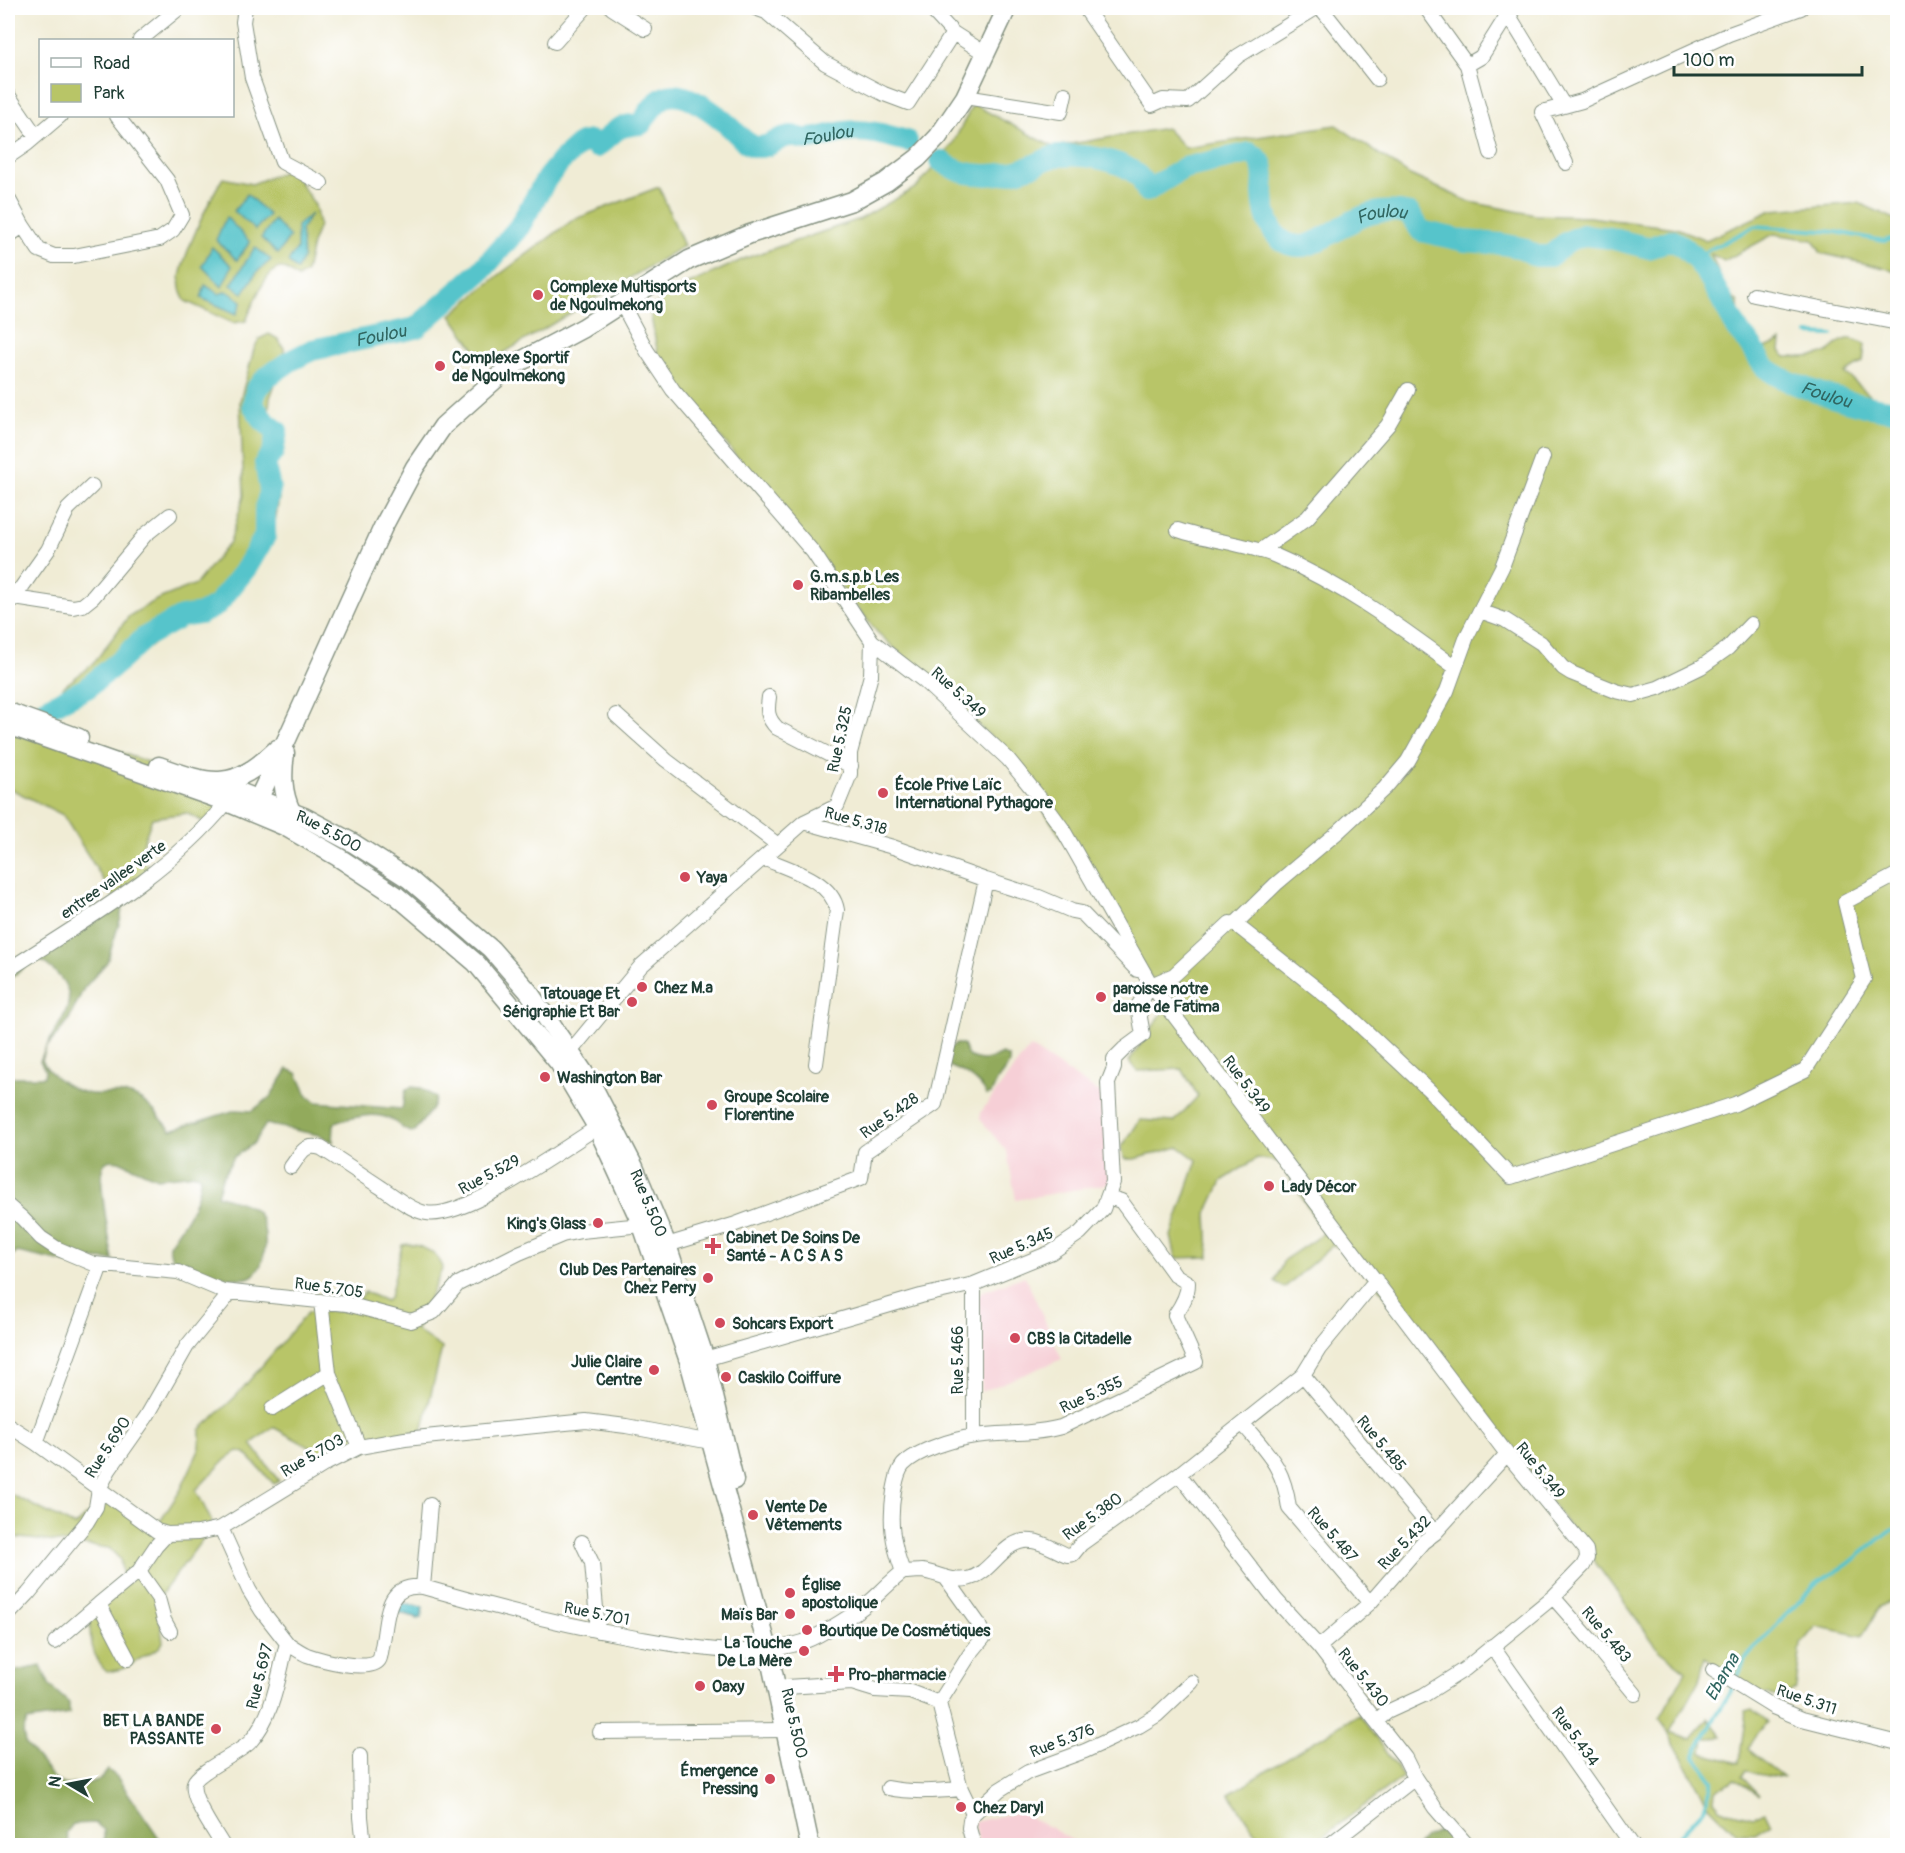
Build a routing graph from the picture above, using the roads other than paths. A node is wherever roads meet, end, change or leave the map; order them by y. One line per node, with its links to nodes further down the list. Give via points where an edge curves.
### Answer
1 (179, 8): 16 (street)
2 (245, 8): 31 (street, via 243,22 252,78 282,162)
3 (585, 8): 17 (street)
4 (612, 8): 14 (street)
5 (755, 8): 15 (street, via 766,12 825,63 908,103)
6 (930, 8): 15 (street)
7 (1007, 8): 18 (main road)
8 (1085, 8): 9 (street, via 1152,105 1162,100 1188,100 1238,56)
9 (1316, 8)
10 (1321, 8): 20 (street)
11 (1426, 8): 19 (street)
12 (1801, 8): 24 (street, via 1729,34)
13 (1510, 10): 19 (street, via 1481,57); 24 (street)
14 (645, 28)
15 (953, 33): 18 (street)
16 (141, 39)
17 (555, 42)
18 (986, 54): 23 (main road)
19 (1467, 65): 28 (street)
20 (1377, 79)
21 (1065, 94): 23 (street, via 1061,112)
22 (8, 95): 27 (street)
23 (965, 97): 36 (main road, via 938,137 886,182 852,201 750,234 688,260)
24 (1564, 106): 30 (street, via 1542,112)
25 (59, 117): 27 (street)
26 (118, 117): 33 (street, via 167,180 182,215 173,230 160,239 74,256 54,256 39,250)
27 (36, 136): 29 (street)
28 (1491, 153)
29 (8, 156)
30 (1566, 163)
31 (321, 183)
32 (8, 198): 33 (street)
33 (23, 226): 34 (street)
34 (8, 236)
35 (1754, 295): 37 (street)
36 (622, 304): 47 (street, Rue 5.349, via 673,390 813,552); 53 (main road, via 508,368 444,426 415,466 383,527)
37 (1898, 323)
38 (1408, 390): 43 (street, via 1388,425 1307,518)
39 (1544, 457): 45 (street, via 1502,567)
40 (92, 486): 44 (street, via 68,509 48,550 21,588)
41 (170, 515): 44 (street, via 145,535 83,605 73,607)
42 (1178, 530): 43 (street)
43 (1260, 551): 48 (street, via 1347,591)
44 (8, 597)
45 (1480, 611): 46 (street, via 1505,620 1541,644 1571,673 1633,695 1658,688 1701,667 1728,648); 48 (street)
46 (1750, 624)
47 (872, 641): 54 (street, Rue 5.325, via 871,675 850,753); 66 (street, Rue 5.349, via 924,681 1008,759 1062,828)
48 (1455, 667): 64 (street, via 1447,691 1408,761 1385,788)
49 (769, 697): 54 (street, via 767,713 777,728)
50 (8, 712): 55 (main road, via 173,771)
51 (616, 716): 60 (street, via 666,760)
52 (8, 725): 55 (main road)
53 (287, 740): 55 (main road, via 249,773); 57 (main road); 58 (main road, via 283,780)
54 (851, 766): 59 (street, Rue 5.325, via 837,807)
55 (208, 788): 56 (main road, Rue 5.500); 57 (main road, Rue 5.500)
56 (227, 802): 57 (main road, Rue 5.500); 65 (street, entree vallee verte, via 208,826 136,887)
57 (255, 805): 58 (main road, Rue 5.500); 67 (main road, Rue 5.500, via 338,856 434,926 476,963)
58 (291, 811): 67 (main road, Rue 5.500, via 370,854 448,910 491,949 528,992)
59 (804, 822): 60 (street, Rue 5.318); 63 (street, Rue 5.318)
60 (778, 845): 61 (street, Rue 5.318)
61 (763, 858): 67 (street, Rue 5.318, via 641,966); 68 (street, via 815,882 835,898 837,910)
62 (1898, 874): 64 (street, via 1845,902 1864,979 1804,1070 1736,1104 1510,1177 1430,1091 1340,1007)
63 (986, 880): 66 (street, Rue 5.318, via 1082,913); 74 (street, Rue 5.428, via 935,1104 865,1152 861,1179)
64 (1235, 924): 66 (street, via 1230,923 1174,975)
65 (8, 970)
66 (1150, 985): 71 (street, Rue 5.345, via 1138,1006 1143,1035 1114,1059 1108,1083 1113,1182); 76 (street, Rue 5.349)
67 (565, 1058): 69 (main road, Rue 5.500)
68 (816, 1064)
69 (604, 1123): 70 (street, Rue 5.529, via 502,1187 460,1208 436,1214 409,1206 312,1145 304,1149); 73 (main road, Rue 5.500); 74 (main road, Rue 5.500, via 634,1167)
70 (291, 1167)
71 (1108, 1197): 77 (street, Rue 5.345, via 1080,1233 1052,1252); 86 (street, Rue 5.355, via 1121,1201 1175,1275 1188,1283 1183,1304 1175,1315 1196,1362 1061,1427 1044,1432)
72 (8, 1206): 75 (street, Rue 5.705, via 56,1248)
73 (642, 1225): 79 (street, Rue 5.705, via 562,1235 458,1284 434,1312 411,1321); 87 (main road, Rue 5.500, via 689,1361)
74 (667, 1245): 80 (main road, Rue 5.500)
75 (101, 1265): 78 (street, Rue 5.705, via 178,1272); 88 (street)
76 (1376, 1280): 82 (street, Rue 5.380); 90 (street, Rue 5.349)
77 (974, 1284): 80 (street, Rue 5.345); 86 (street, Rue 5.466)
78 (231, 1292): 79 (street, Rue 5.705); 92 (street, Rue 5.690, via 187,1346)
79 (321, 1301): 81 (street)
80 (705, 1359): 113 (main road, Rue 5.500)
81 (329, 1373): 83 (street); 89 (street)
82 (1303, 1375): 84 (street, Rue 5.380); 95 (street, Rue 5.485)
83 (272, 1409)
84 (1242, 1424): 91 (street, Rue 5.380); 104 (street, Rue 5.487, via 1280,1471 1289,1508)
85 (8, 1425): 88 (street)
86 (974, 1436): 100 (street, Rue 5.355, via 916,1456 903,1466 896,1479 891,1530)
87 (711, 1442): 89 (street, Rue 5.703, via 586,1421 405,1439); 113 (main road, Rue 5.500)
88 (36, 1443): 92 (street)
89 (359, 1448): 94 (street, Rue 5.703, via 327,1463)
90 (1507, 1454): 95 (street, Rue 5.432); 98 (street, Rue 5.349, via 1586,1551)
91 (1179, 1474): 101 (street, Rue 5.380, via 1072,1554 1032,1541 1018,1542 984,1571 967,1579); 112 (street, Rue 5.430, via 1276,1600)
92 (99, 1489): 96 (street, via 157,1531); 106 (street, Rue 5.690, via 96,1507 87,1522)
93 (430, 1505): 102 (street)
94 (222, 1528): 96 (street, Rue 5.703); 110 (street, Rue 5.697, via 249,1590)
95 (1435, 1533): 104 (street, Rue 5.432)
96 (167, 1534): 99 (street)
97 (582, 1542): 108 (street, via 592,1563)
98 (1587, 1558): 103 (street, Rue 5.430)
99 (139, 1571): 105 (street); 107 (street, via 158,1598)
100 (903, 1572): 101 (street, Rue 5.380, via 923,1571); 113 (street, via 871,1601 818,1635)
101 (946, 1578): 119 (street, via 984,1637)
102 (423, 1587): 108 (street, Rue 5.701); 110 (street, via 412,1586 395,1594 380,1659 373,1665 365,1667 306,1654)
103 (1552, 1597): 111 (street, Rue 5.430); 118 (street, Rue 5.483)
104 (1370, 1603): 112 (street, Rue 5.432)
105 (99, 1604): 109 (street); 114 (street)
106 (8, 1616)
107 (170, 1631)
108 (598, 1631): 113 (street, Rue 5.701, via 721,1651)
109 (55, 1642)
110 (287, 1643): 129 (street, Rue 5.697, via 270,1712 262,1726 248,1744 194,1784 195,1796)
111 (1492, 1646): 120 (street, Rue 5.430, via 1465,1669); 136 (street, Rue 5.434)
112 (1319, 1647): 120 (street, Rue 5.430)
113 (772, 1649): 117 (main road, Rue 5.500); 121 (main road, Rue 5.500)
114 (128, 1659)
115 (1713, 1670): 123 (street, Rue 5.311, via 1773,1707 1802,1719)
116 (1192, 1683): 128 (street, Rue 5.376, via 1149,1720 1028,1772 999,1790)
117 (786, 1688): 119 (street, via 852,1683 875,1690 910,1692); 132 (main road, Rue 5.500)
118 (1635, 1694)
119 (939, 1703): 127 (street)
120 (1376, 1721): 125 (street, via 1405,1758)
121 (785, 1730): 122 (street); 131 (main road, Rue 5.500)
122 (600, 1732)
123 (1898, 1743)
124 (360, 1756): 130 (street)
125 (1415, 1778): 134 (street); 135 (street)
126 (888, 1788): 127 (street)
127 (961, 1790): 128 (street)
128 (973, 1814): 133 (street, via 969,1828)
129 (223, 1845)
130 (364, 1845)
131 (810, 1845)
132 (823, 1845)
133 (974, 1845)
134 (1328, 1845)
135 (1468, 1845)
136 (1632, 1845)

